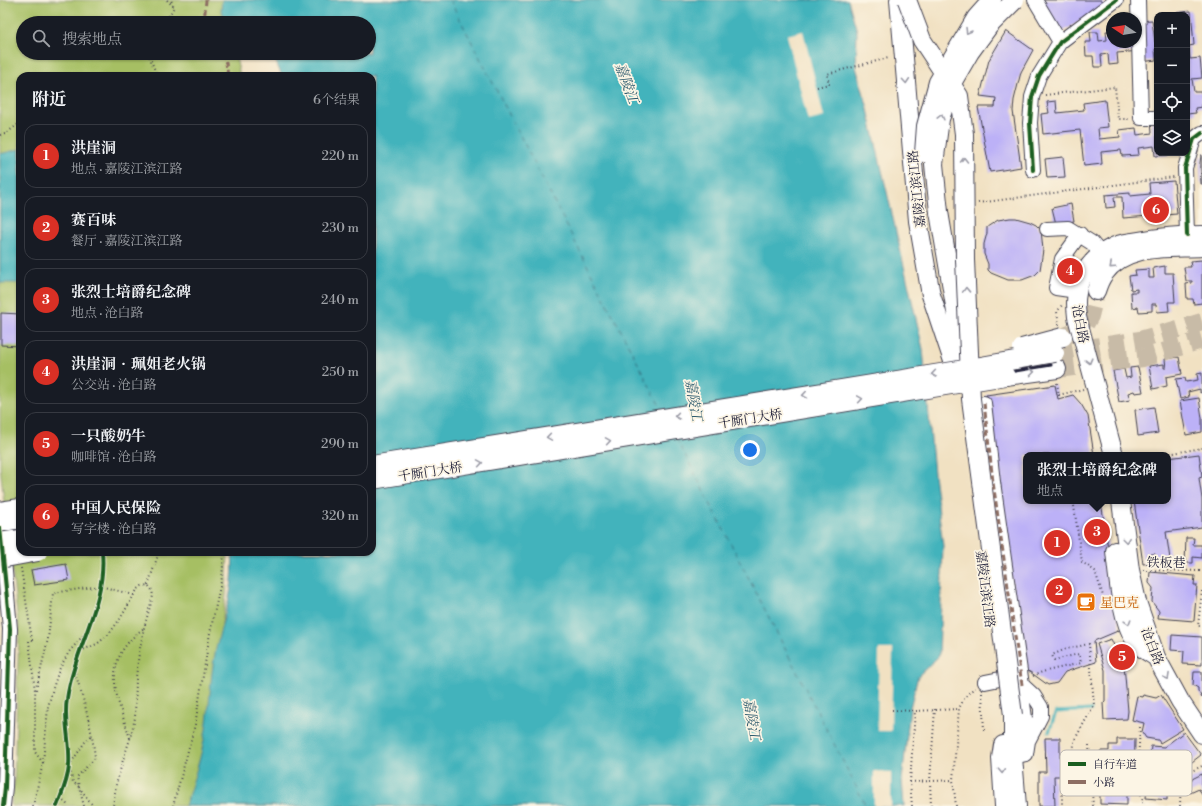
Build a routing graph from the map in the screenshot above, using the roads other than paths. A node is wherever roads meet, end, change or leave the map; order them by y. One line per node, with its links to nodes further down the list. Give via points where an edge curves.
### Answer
1 (899, 0): 10 (main road, 嘉陵江滨江路)
2 (907, 0): 8 (main road, 嘉陵江滨江路, bridge)
3 (992, 0): 22 (main road, 嘉陵江滨江路, one-way to 22, bridge, via 976,18 938,82 926,126 923,171)
4 (1015, 0): 23 (main road, 嘉陵江滨江路, one-way to 4, bridge, via 939,212 934,164 940,119 952,83 989,26)
5 (1035, 0): 9 (street)
6 (1116, 0): 9 (street)
7 (1138, 0): 11 (street, via 1141,118)
8 (922, 40): 10 (main road, via 911,40); 23 (main road, 嘉陵江滨江路, one-way to 8, bridge, via 965,253 964,134 959,96)
9 (1060, 42): 13 (street, via 1039,76 1032,97 1030,123)
10 (896, 56): 22 (main road, 嘉陵江滨江路, one-way to 22, via 911,146 918,221 931,294)
11 (1154, 118)
12 (1202, 133): 16 (street, via 1194,139 1185,168)
13 (1033, 170)
14 (1047, 229): 15 (street, via 1068,228)
15 (1080, 234): 18 (street); 20 (street, via 1062,259 1056,288)
16 (1195, 235): 18 (main road, 沧白路, via 1126,243)
17 (1202, 247): 19 (main road, one-way to 19, via 1147,250 1124,256 1110,266)
18 (1101, 254): 20 (main road, 沧白路)
19 (1096, 291)
20 (1071, 296): 24 (main road, 沧白路, one-way to 24, via 1076,304 1077,317)
21 (1061, 331): 22 (main road, bridge)
22 (955, 372): 25 (main road, 千厮门大桥, one-way to 25, bridge); 26 (main road, 千厮门大桥, one-way to 22, bridge, via 1056,367); 42 (main road, 嘉陵江滨江路)
23 (977, 401): 40 (street, via 993,482); 42 (main road, 嘉陵江滨江路, bridge)
24 (1113, 452)
25 (376, 464)
26 (376, 479)
27 (1109, 504): 38 (main road, one-way to 38, via 1118,571 1129,627 1137,643)
28 (1121, 504): 38 (main road, 沧白路, one-way to 38, via 1137,602)
29 (16, 509): 30 (main road)
30 (0, 511)
31 (16, 525): 32 (main road)
32 (0, 528): 45 (street, via 10,629)
33 (16, 540): 34 (main road, bridge)
34 (0, 542)
35 (16, 556): 36 (main road, bridge)
36 (0, 559)
37 (0, 600): 41 (street)
38 (1156, 658): 43 (main road, 沧白路, one-way to 43)
39 (985, 682): 40 (street, via 1000,679)
40 (1022, 690): 44 (street, via 1034,696 1041,707 1041,716 1028,741 1026,754)
41 (0, 712)
42 (1008, 717): 44 (main road, 嘉陵江滨江路); 46 (main road, 嘉陵江滨江路, one-way to 46, via 1001,758)
43 (1202, 734)
44 (1013, 757): 47 (main road, 嘉陵江滨江路)
45 (3, 806)
46 (1004, 806)
47 (1017, 806)

